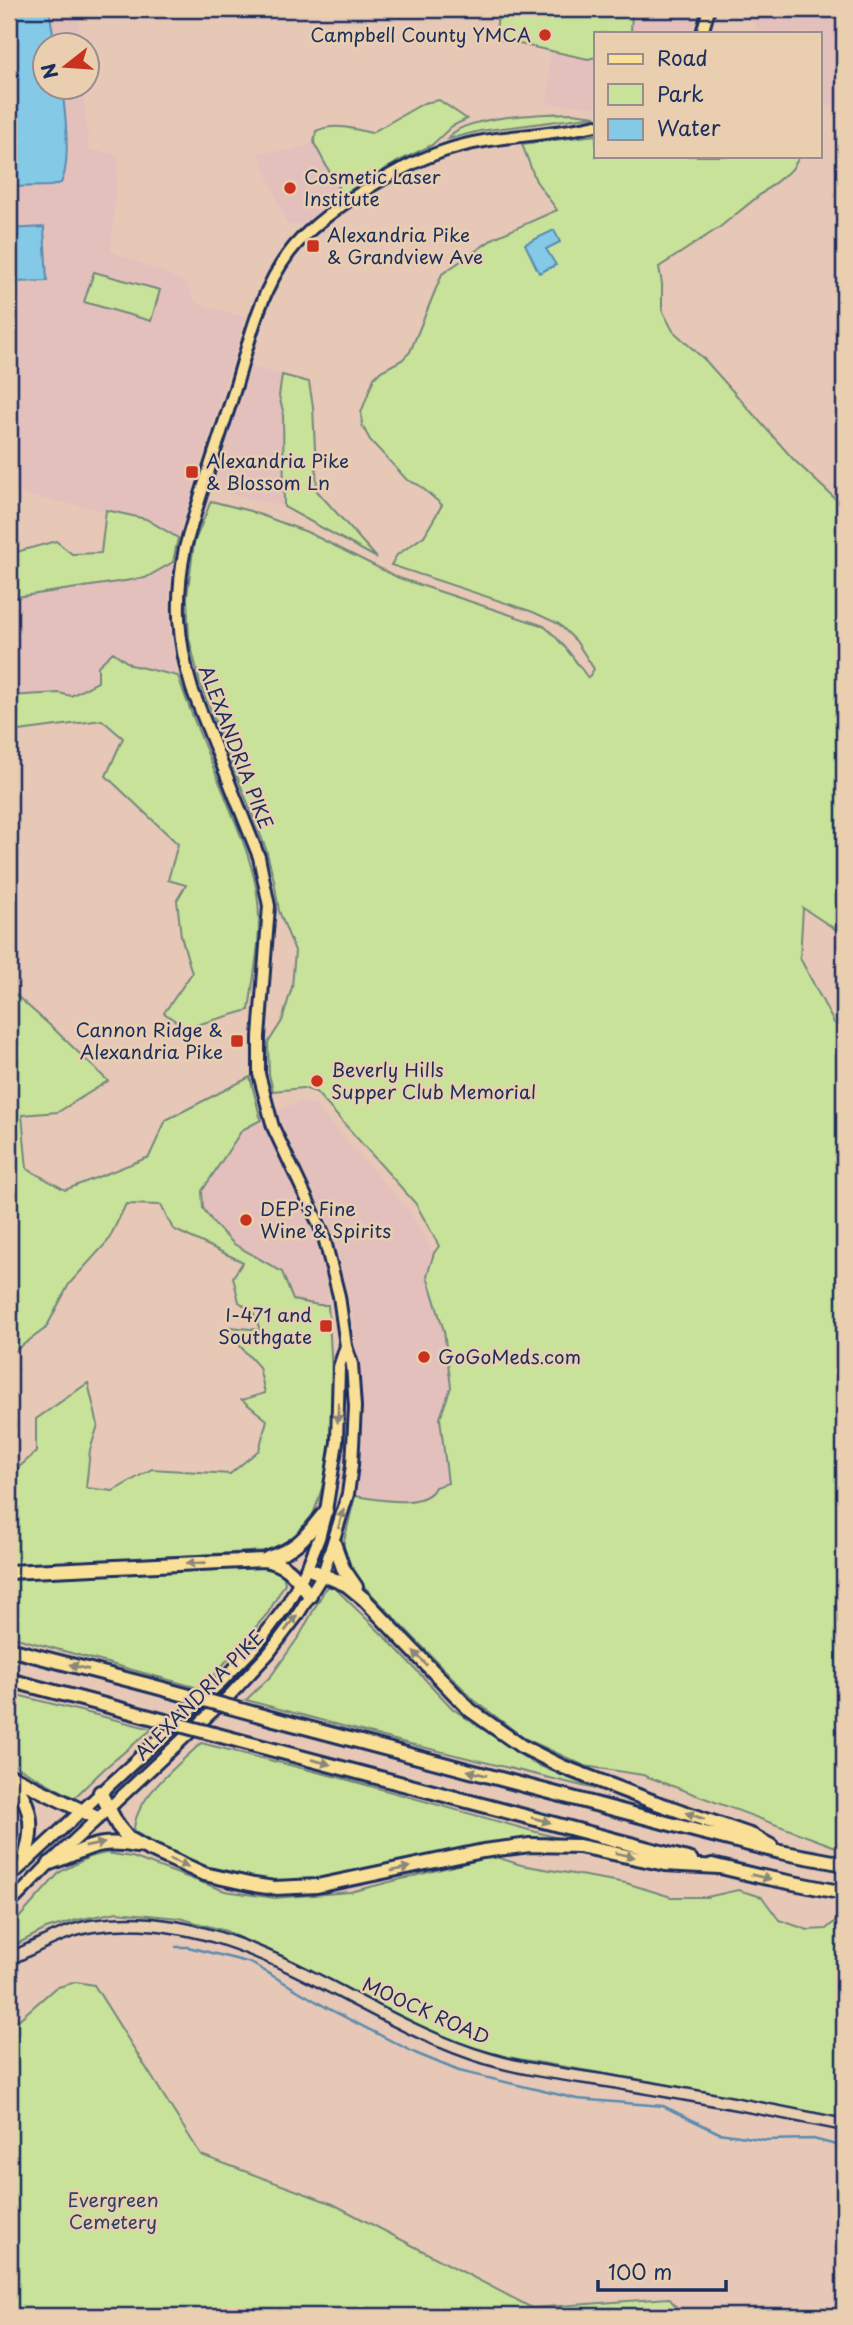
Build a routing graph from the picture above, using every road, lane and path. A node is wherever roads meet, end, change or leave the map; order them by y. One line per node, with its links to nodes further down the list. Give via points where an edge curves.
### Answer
1 (709, 9): 2 (main road)
2 (702, 32)
3 (594, 125): 4 (main road, ALEXANDRIA PIKE, via 443,151 377,184 315,225 290,252 261,304 185,548 178,588 184,663 266,884 268,928 259,1037 262,1091 273,1127 323,1233)
4 (346, 1346): 5 (main road, ALEXANDRIA PIKE, one-way to 5, via 339,1367 337,1442); 6 (main road, ALEXANDRIA PIKE, one-way to 4, via 348,1494 354,1438 352,1364)
5 (326, 1511): 7 (highway, via 298,1545); 8 (main road, ALEXANDRIA PIKE)
6 (334, 1543): 10 (main road, ALEXANDRIA PIKE); 13 (highway, via 343,1568)
7 (264, 1560): 9 (highway, one-way to 9); 11 (highway, via 279,1562)
8 (307, 1568): 10 (highway); 11 (main road, ALEXANDRIA PIKE)
9 (9, 1572)
10 (323, 1574): 12 (main road, ALEXANDRIA PIKE); 13 (highway)
11 (299, 1582): 12 (highway); 17 (main road, ALEXANDRIA PIKE, via 279,1616 241,1662)
12 (310, 1595): 18 (main road, ALEXANDRIA PIKE, one-way to 12, via 238,1686)
13 (364, 1599): 22 (highway, one-way to 13, via 754,1836 590,1779 521,1746 470,1710)
14 (9, 1649): 22 (highway, one-way to 14, bridge)
15 (9, 1680): 26 (highway, one-way to 26, bridge)
16 (9, 1777): 19 (highway); 23 (highway, via 30,1817)
17 (100, 1792): 18 (highway); 19 (main road, ALEXANDRIA PIKE)
18 (108, 1808): 20 (main road, ALEXANDRIA PIKE); 21 (highway, via 123,1832)
19 (82, 1809): 20 (highway); 23 (main road, ALEXANDRIA PIKE)
20 (97, 1818): 24 (main road, ALEXANDRIA PIKE)
21 (144, 1847): 24 (highway, one-way to 21, via 102,1843); 26 (highway, one-way to 26, via 204,1874 274,1888 317,1886 530,1845 579,1846 665,1864)
22 (780, 1852): 25 (highway)
23 (25, 1861): 27 (main road, ALEXANDRIA PIKE)
24 (50, 1863): 29 (main road, ALEXANDRIA PIKE)
25 (844, 1864)
26 (719, 1867): 28 (highway, one-way to 28)
27 (9, 1878)
28 (844, 1893)
29 (9, 1905)
30 (9, 1959): 31 (main road, MOOCK ROAD, via 91,1926 145,1924 204,1934 256,1950 404,2023 490,2059)
31 (844, 2124)

